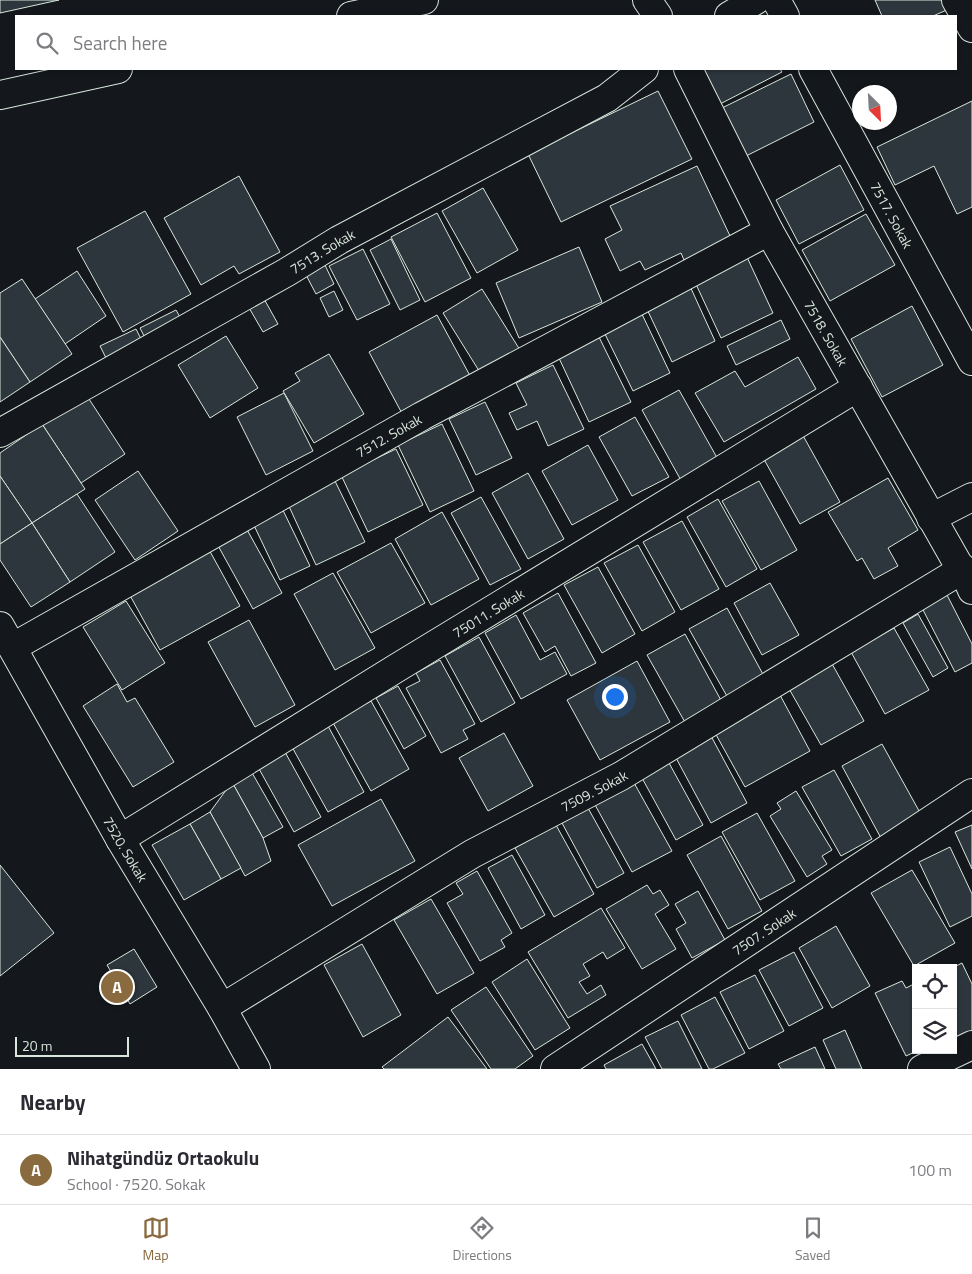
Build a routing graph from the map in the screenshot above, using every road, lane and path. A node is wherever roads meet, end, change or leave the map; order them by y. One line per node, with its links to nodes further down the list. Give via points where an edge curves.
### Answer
1 (424, 0): 6 (street)
2 (647, 0): 8 (street)
3 (756, 0): 9 (street)
4 (776, 0): 10 (street)
5 (956, 0): 11 (street)
6 (385, 4): 7 (street)
7 (354, 15)
8 (657, 15)
9 (731, 15)
10 (784, 15)
11 (972, 28)
12 (113, 70): 16 (street)
13 (643, 70): 20 (street, 7513. Sokak, via 607,98 339,240)
14 (688, 70): 17 (street, 7518. Sokak)
15 (814, 70): 18 (street, 7517. Sokak)
16 (0, 95)
17 (769, 231): 19 (street, 7518. Sokak); 24 (street, 7512. Sokak)
18 (972, 361)
19 (858, 387): 22 (street, 7518. Sokak); 26 (street, 75011. Sokak)
20 (0, 434)
21 (972, 497): 22 (street)
22 (931, 518): 23 (street, 7518. Sokak)
23 (967, 579): 27 (street, 7509. Sokak, via 621,776 472,854)
24 (6, 636): 26 (street, 7520. Sokak)
25 (972, 793): 30 (street, 7507. Sokak)
26 (120, 839): 27 (street, 7520. Sokak)
27 (222, 1008): 29 (street, 7520. Sokak)
28 (972, 1044): 31 (street)
29 (256, 1069)
30 (555, 1069)
31 (922, 1069)

